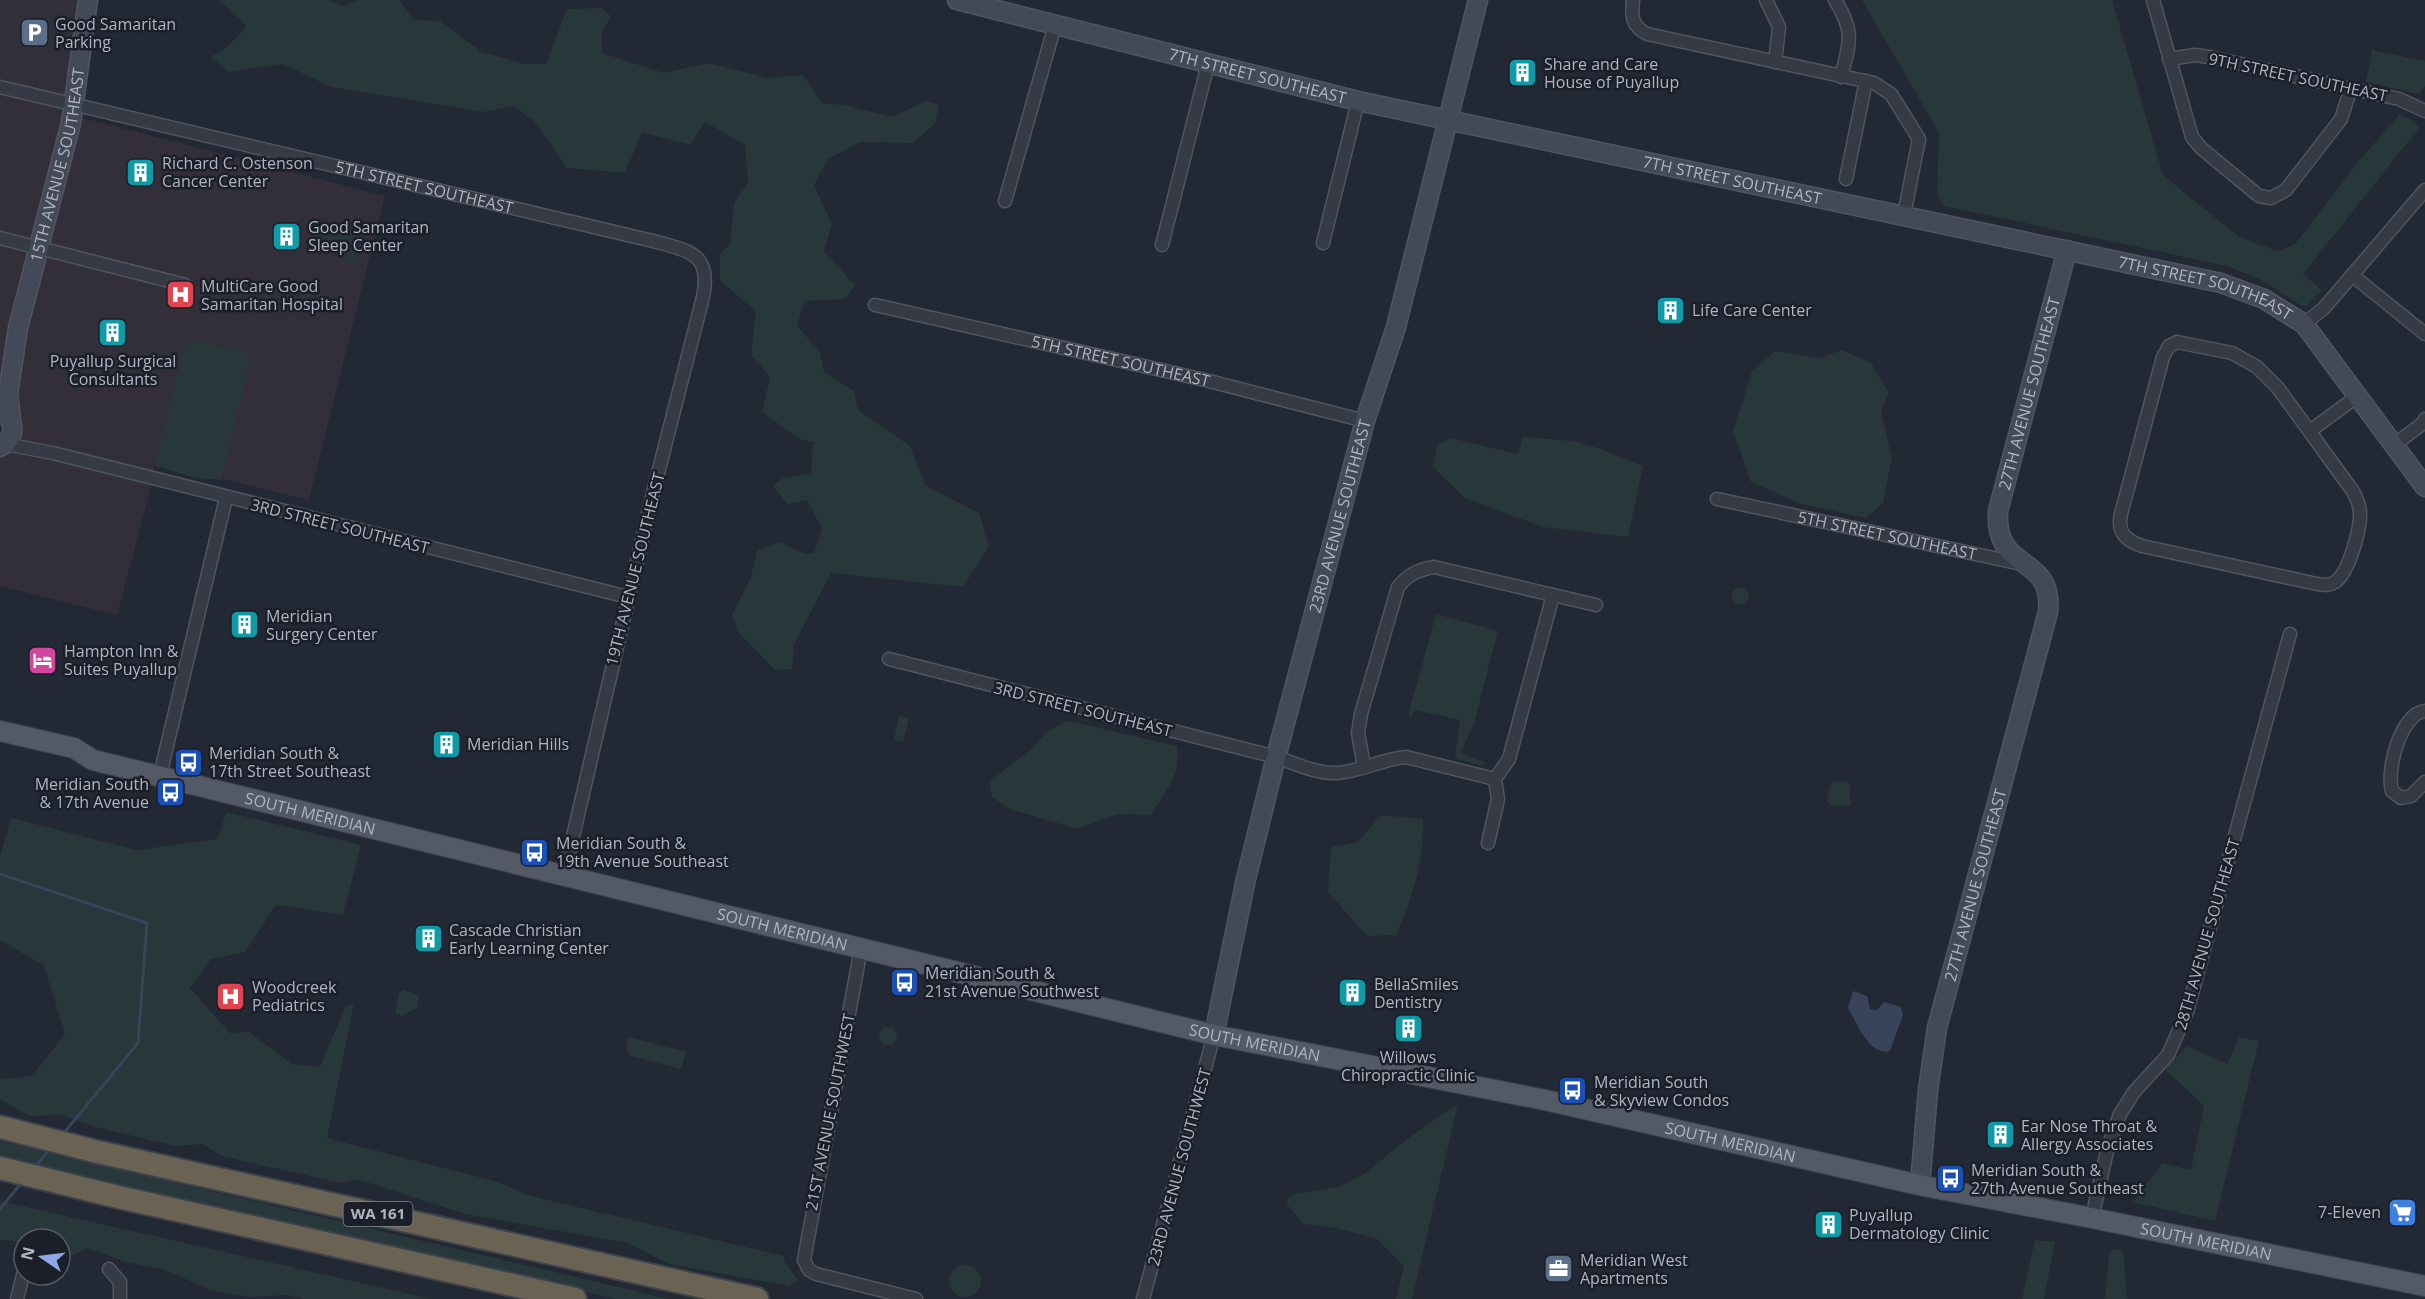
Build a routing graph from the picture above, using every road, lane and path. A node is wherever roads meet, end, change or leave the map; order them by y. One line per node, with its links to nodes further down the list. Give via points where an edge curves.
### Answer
1 (88, 0): 17 (street, 15TH AVENUE SOUTHEAST)
2 (957, 0): 8 (street, 7TH STREET SOUTHEAST)
3 (1478, 0): 19 (street, 23RD AVENUE SOUTHEAST)
4 (1633, 0): 10 (street, via 1631,16 1637,28 1647,34)
5 (1766, 0): 10 (street, via 1779,27)
6 (1835, 0): 12 (street, via 1851,33)
7 (2153, 0): 9 (street)
8 (1055, 25): 11 (street, 7TH STREET SOUTHEAST); 22 (street)
9 (2169, 59): 15 (street, 9TH STREET SOUTHEAST, via 2203,56); 15 (street, via 2188,130 2197,144 2253,192 2271,198 2286,190 2341,119)
10 (1775, 62): 12 (street)
11 (1208, 64): 16 (street, 7TH STREET SOUTHEAST); 26 (street)
12 (1841, 77): 13 (street)
13 (1866, 81): 20 (street); 23 (street, via 1891,94 1919,139)
14 (0, 87): 17 (street, 5TH STREET SOUTHEAST)
15 (2351, 88): 18 (street, 9TH STREET SOUTHEAST, via 2399,99)
16 (1358, 101): 19 (street, 7TH STREET SOUTHEAST); 25 (street)
17 (73, 105): 27 (street, 15TH AVENUE SOUTHEAST); 29 (street, 5TH STREET SOUTHEAST, via 653,241 685,250)
18 (2425, 111)
19 (1448, 119): 23 (street, 7TH STREET SOUTHEAST); 40 (street, 23RD AVENUE SOUTHEAST, via 1396,327)
20 (1846, 179)
21 (2424, 194): 30 (street)
22 (1005, 201)
23 (1904, 215): 28 (street, 7TH STREET SOUTHEAST)
24 (0, 238): 27 (street)
25 (1323, 243)
26 (1162, 245)
27 (39, 247): 31 (street); 34 (street, 15TH AVENUE SOUTHEAST)
28 (2067, 250): 33 (street, 7TH STREET SOUTHEAST, via 2239,289 2264,298); 48 (street, 27TH AVENUE SOUTHEAST, via 1998,511 2000,537 2012,556)
29 (703, 265): 51 (street, 19TH AVENUE SOUTHEAST, via 703,297)
30 (2352, 275): 33 (street, via 2324,308); 35 (street)
31 (185, 285)
32 (875, 304): 40 (street, 5TH STREET SOUTHEAST)
33 (2304, 324): 37 (street, 7TH STREET SOUTHEAST)
34 (18, 328): 36 (street, 15TH AVENUE SOUTHEAST); 38 (street, 15TH AVENUE SOUTHEAST, via 7,397)
35 (2425, 334)
36 (0, 383)
37 (2359, 395): 41 (street); 42 (street, 7TH STREET SOUTHEAST)
38 (8, 418): 43 (street, via 12,432); 44 (street, 3RD STREET SOUTHEAST, via 21,437)
39 (2425, 418): 42 (street)
40 (1365, 421): 58 (street, 23RD AVENUE SOUTHEAST)
41 (2310, 431): 41 (street, via 2352,489 2359,506 2359,522 2339,580 2317,584 2142,546 2124,537 2119,528 2163,357 2171,344 2196,344 2232,353 2252,363 2274,384)
42 (2394, 444): 45 (street, 7TH STREET SOUTHEAST)
43 (3, 446): 44 (street, 3RD STREET SOUTHEAST)
44 (53, 453): 46 (street, 3RD STREET SOUTHEAST)
45 (2425, 487)
46 (226, 498): 51 (street, 3RD STREET SOUTHEAST); 61 (street)
47 (1717, 499): 48 (street, 5TH STREET SOUTHEAST)
48 (2023, 564): 49 (street, 5TH STREET SOUTHEAST, via 2035,570)
49 (2048, 587): 71 (street, 27TH AVENUE SOUTHEAST, via 2048,612 1937,1028)
50 (1552, 595): 52 (street); 60 (street, via 1434,567 1408,575 1398,587 1361,714 1358,733); 62 (street, via 1509,759)
51 (628, 597): 65 (street, 19TH AVENUE SOUTHEAST)
52 (1596, 605)
53 (2290, 634): 73 (street, 28TH AVENUE SOUTHEAST, via 2187,1012 2168,1055 2134,1092 2120,1114)
54 (889, 659): 58 (street, 3RD STREET SOUTHEAST)
55 (2425, 711): 63 (street, via 2412,716 2405,725 2390,780 2392,792 2402,798 2409,797)
56 (0, 731): 59 (main road, SOUTH MERIDIAN, via 74,748)
57 (0, 744): 59 (main road, SOUTH MERIDIAN, via 74,762)
58 (1276, 757): 60 (street, 3RD STREET SOUTHEAST, via 1334,773); 67 (street, 23RD AVENUE SOUTHEAST, via 1246,879)
59 (93, 760): 61 (main road, SOUTH MERIDIAN)
60 (1364, 766): 62 (street, 3RD STREET SOUTHEAST, via 1406,757)
61 (160, 775): 65 (main road, SOUTH MERIDIAN)
62 (1495, 779): 64 (street, via 1498,799)
63 (2425, 782)
64 (1488, 843)
65 (564, 875): 66 (main road, SOUTH MERIDIAN)
66 (861, 948): 67 (main road, SOUTH MERIDIAN); 79 (street, 21ST AVENUE SOUTHWEST, via 805,1264 812,1272)
67 (1215, 1035): 71 (main road, SOUTH MERIDIAN, via 1545,1100); 80 (street, 23RD AVENUE SOUTHWEST)
68 (0, 1127): 78 (highway, WA 161)
69 (0, 1168): 72 (highway, WA 161)
70 (0, 1177): 72 (highway)
71 (1920, 1185): 73 (main road, SOUTH MERIDIAN)
72 (83, 1189): 77 (highway, WA 161)
73 (2092, 1218): 75 (main road, SOUTH MERIDIAN)
74 (109, 1269): 76 (street, via 120,1282)
75 (2425, 1287)
76 (120, 1299)
77 (575, 1299)
78 (757, 1299)
79 (916, 1299)
80 (1143, 1299)

